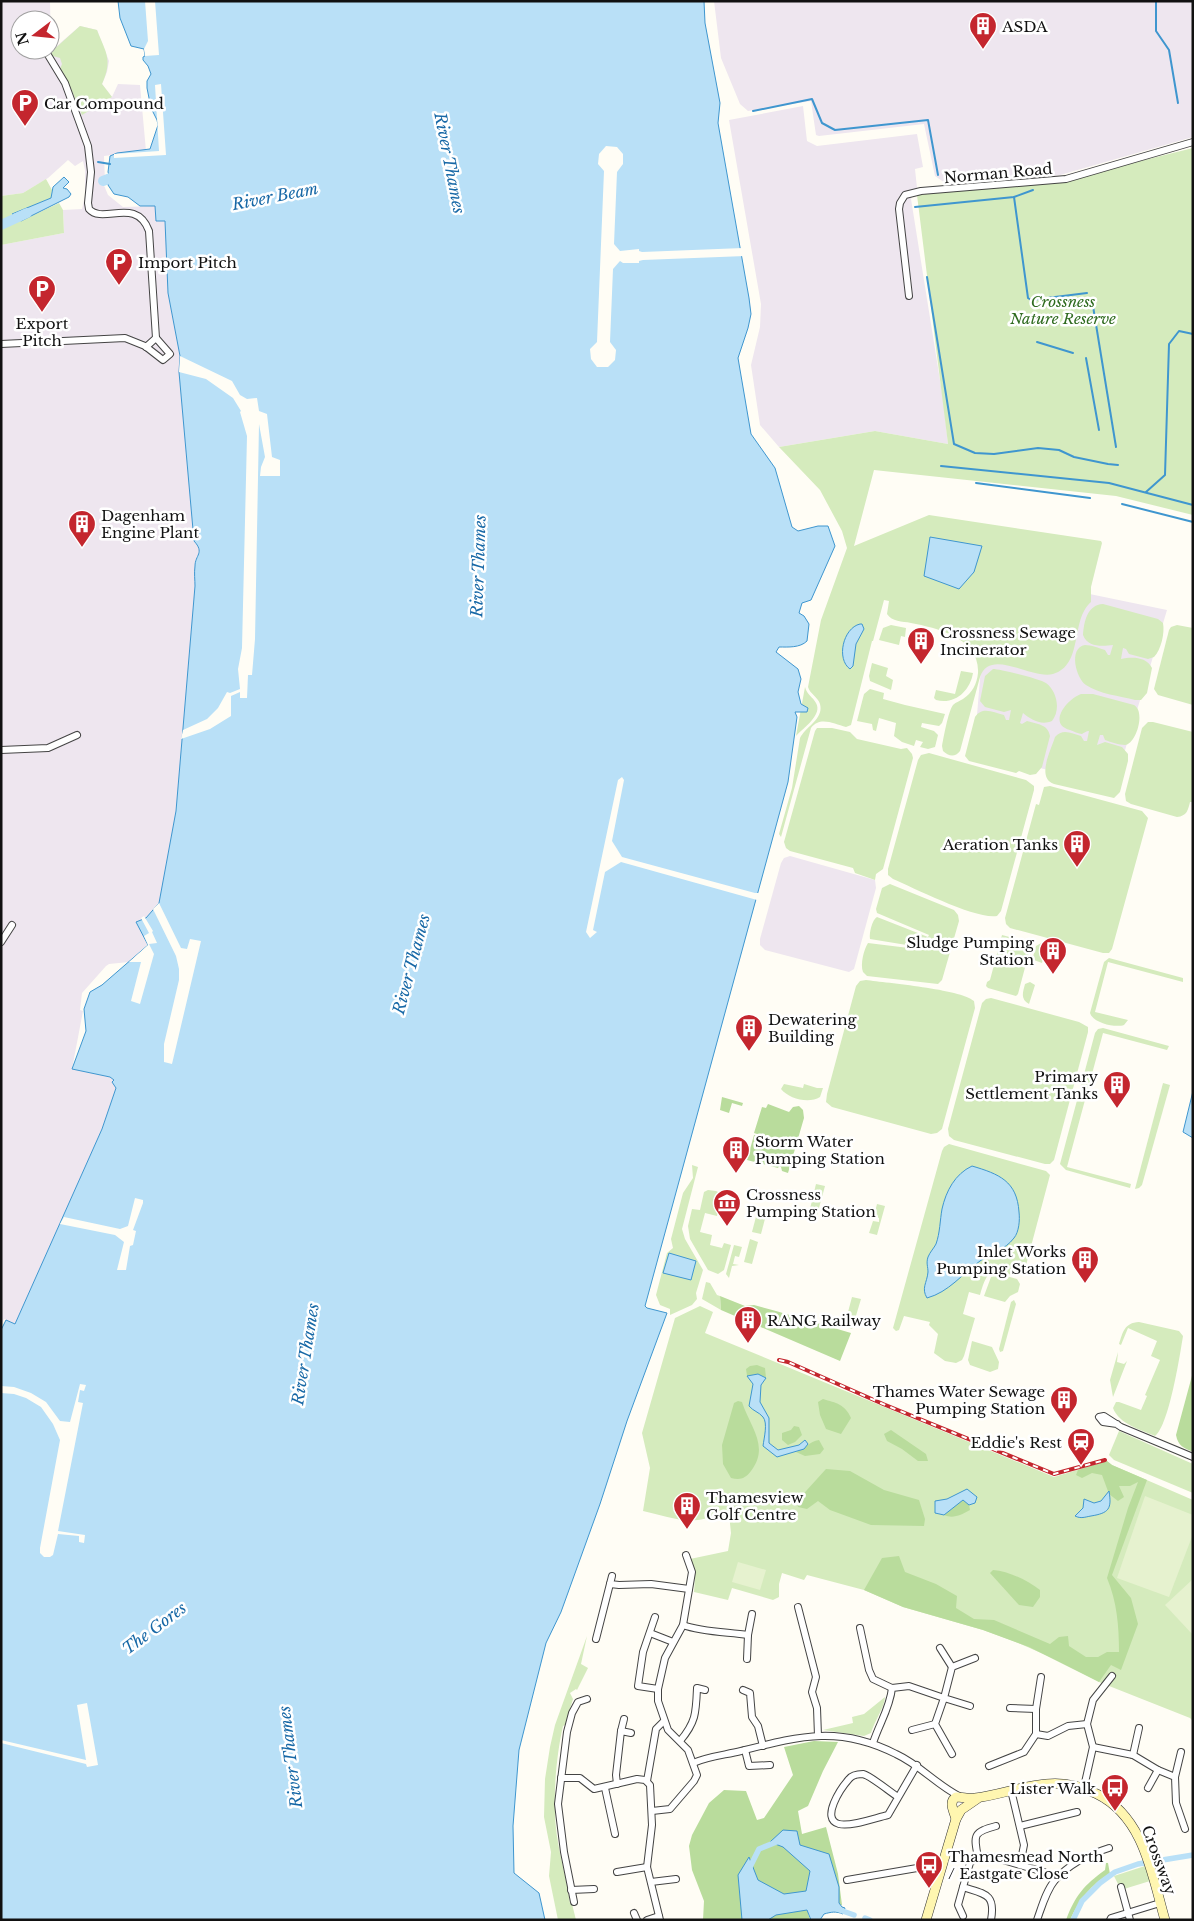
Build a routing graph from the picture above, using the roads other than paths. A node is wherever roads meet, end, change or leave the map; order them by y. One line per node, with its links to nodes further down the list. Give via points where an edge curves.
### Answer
1 (51, 60): 4 (street, via 64,83 88,146 91,172 89,209 94,213 131,213 146,222)
2 (1193, 142): 3 (street, Norman Road, via 1066,179 905,195 899,209)
3 (909, 296)
4 (156, 338): 6 (street); 6 (street, via 170,354 163,360)
5 (1, 344): 6 (street, via 125,338)
6 (146, 347)
7 (77, 735): 8 (street, via 48,748)
8 (1, 750)
9 (12, 925): 10 (street)
10 (2, 941)
11 (1119, 1426): 12 (street)
12 (1193, 1457)
13 (686, 1555): 16 (street, via 692,1572)
14 (612, 1576): 15 (street)
15 (610, 1584): 16 (street, via 651,1584); 24 (street)
16 (689, 1589): 20 (street)
17 (798, 1607): 50 (street, via 816,1677 812,1692 817,1708)
18 (752, 1614): 23 (street)
19 (655, 1617): 22 (street)
20 (683, 1625): 23 (street, via 694,1630); 25 (street)
21 (860, 1628): 32 (street, via 873,1679)
22 (650, 1633): 25 (street); 33 (street, via 643,1652 638,1686)
23 (748, 1635): 28 (street)
24 (596, 1639)
25 (672, 1642): 33 (street, via 664,1658)
26 (940, 1648): 29 (street)
27 (975, 1658): 29 (street)
28 (747, 1659)
29 (952, 1668): 36 (street)
30 (1112, 1676): 44 (street, via 1093,1700)
31 (1041, 1678): 40 (street)
32 (892, 1688): 36 (street, via 909,1686); 52 (street, via 891,1701)
33 (658, 1689): 42 (street)
34 (705, 1690): 51 (street, via 697,1688 696,1715 692,1727)
35 (743, 1690): 53 (street, via 750,1693 752,1717)
36 (944, 1698): 38 (street); 43 (street)
37 (587, 1699): 64 (street, via 578,1702 572,1713)
38 (970, 1706)
39 (1010, 1708): 40 (street)
40 (1036, 1709): 49 (street)
41 (624, 1719): 47 (street)
42 (664, 1720): 51 (street, via 668,1730); 66 (street, via 656,1728)
43 (935, 1724): 46 (street); 57 (street)
44 (1087, 1724): 49 (street, via 1068,1726 1048,1736); 54 (street)
45 (1140, 1728): 58 (street)
46 (912, 1730)
47 (621, 1731): 48 (street); 67 (street)
48 (631, 1733)
49 (1036, 1734): 62 (street, via 1024,1752)
50 (818, 1736): 52 (street, via 845,1736); 53 (street)
51 (680, 1741): 59 (street)
52 (873, 1743): 61 (street)
53 (763, 1746): 55 (street)
54 (1093, 1747): 58 (street); 68 (street)
55 (745, 1750): 59 (street); 60 (street, via 749,1766)
56 (1181, 1752): 65 (street)
57 (952, 1754)
58 (1133, 1755): 63 (street)
59 (693, 1763): 74 (street, via 697,1775 694,1782 670,1809)
60 (770, 1765)
61 (917, 1765): 72 (street); 73 (street, via 948,1790)
62 (989, 1766)
63 (1158, 1770): 65 (street); 70 (street)
64 (560, 1778): 69 (street, via 580,1778 594,1790); 93 (street, via 558,1812)
65 (1176, 1778): 78 (street, via 1176,1803)
66 (647, 1781): 67 (street, via 637,1779); 74 (street, via 652,1789)
67 (617, 1784): 69 (street)
68 (1084, 1787): 71 (street, Crossway, via 1057,1783); 95 (street, Crossway, via 1110,1800 1127,1818 1144,1849)
69 (605, 1788): 79 (street)
70 (1148, 1788)
71 (1011, 1790): 73 (street, Crossway); 77 (street)
72 (898, 1797): 72 (street, via 865,1774 856,1774 849,1779 830,1817 840,1825 888,1815)
73 (958, 1804): 84 (street, Crossway)
74 (652, 1812): 83 (street)
75 (1078, 1812): 77 (street)
76 (996, 1826): 81 (street, via 976,1835)
77 (1020, 1826): 82 (street, via 1024,1845)
78 (1185, 1829)
79 (615, 1834)
80 (1109, 1848): 88 (street, via 1089,1855)
81 (978, 1856): 82 (street); 90 (street, via 968,1866)
82 (1020, 1865): 88 (street, via 1044,1872)
83 (647, 1867): 85 (street); 89 (street)
84 (940, 1869): 87 (street, via 923,1866); 100 (street, Crossway)
85 (617, 1872)
86 (676, 1879): 89 (street)
87 (847, 1880)
88 (1055, 1880): 102 (street)
89 (651, 1882): 98 (street)
90 (963, 1887): 97 (street, via 958,1905); 101 (street, via 990,1898 993,1906)
91 (1121, 1887): 96 (street)
92 (594, 1889): 93 (street)
93 (571, 1890): 94 (street)
94 (574, 1902)
95 (1160, 1903): 96 (street); 105 (street, Crossway)
96 (1128, 1912): 103 (street); 104 (street)
97 (963, 1916)
98 (659, 1918): 99 (street)
99 (647, 1920)
100 (926, 1920)
101 (991, 1920)
102 (1037, 1920)
103 (1110, 1920)
104 (1130, 1920)
105 (1165, 1920)

